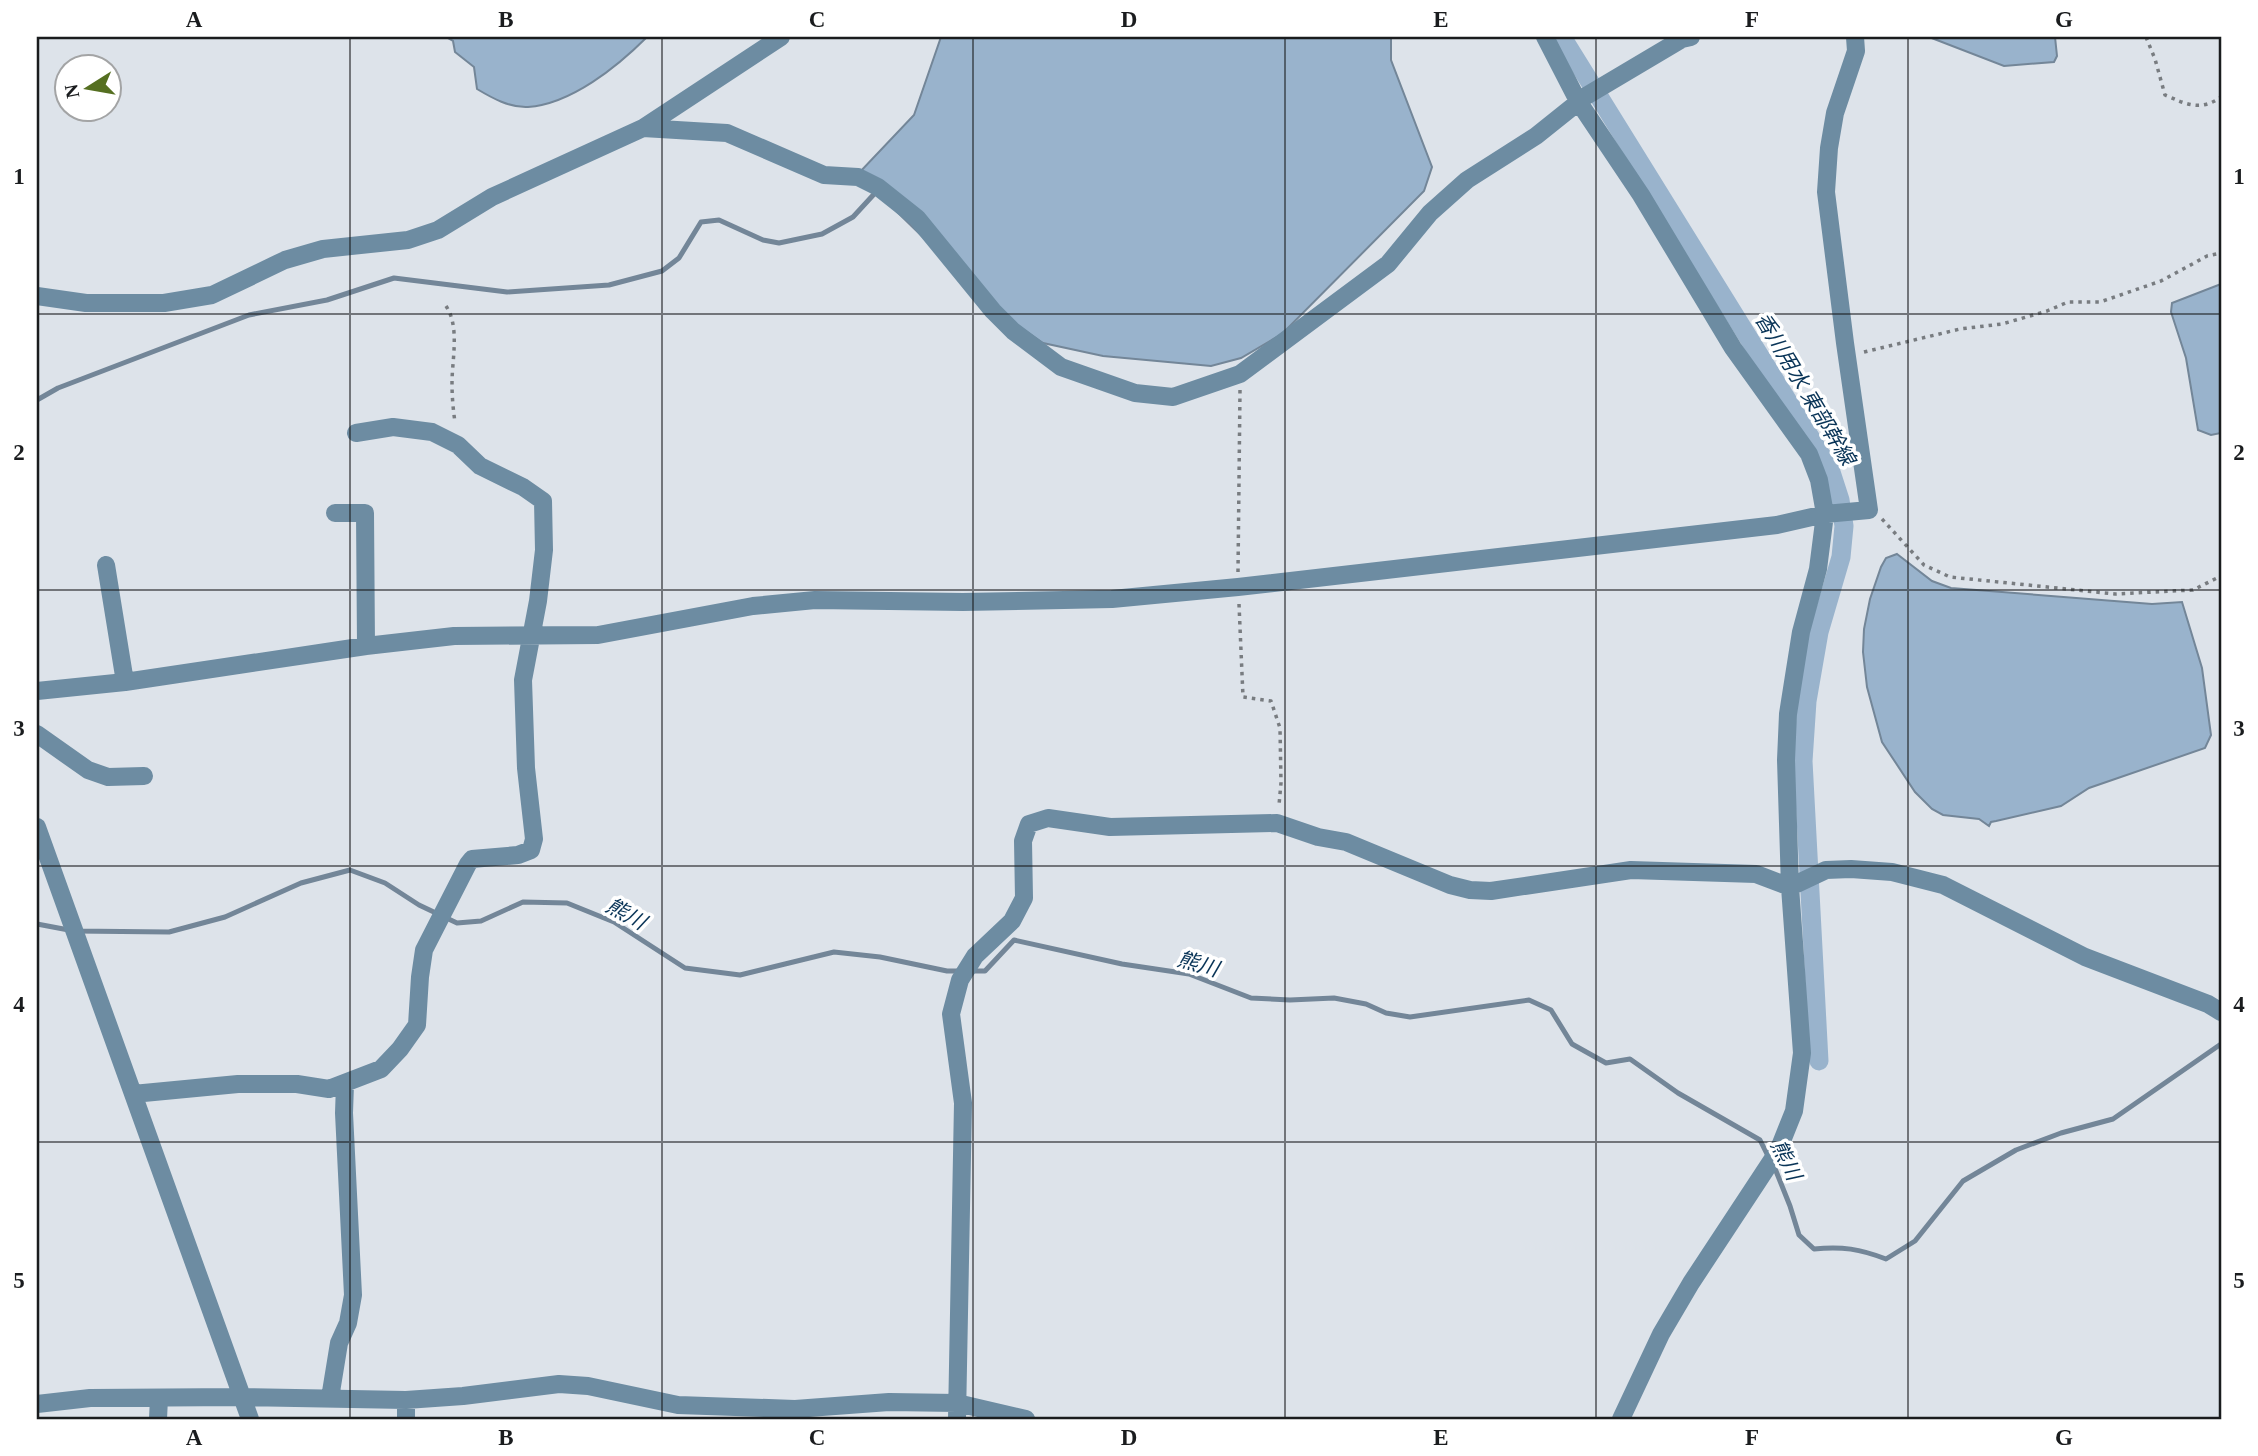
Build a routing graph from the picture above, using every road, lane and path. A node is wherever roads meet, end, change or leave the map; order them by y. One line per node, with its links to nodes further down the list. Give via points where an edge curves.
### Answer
1 (781, 37): 8 (street)
2 (1545, 37): 6 (street)
3 (1691, 37): 6 (street)
4 (1854, 37): 12 (street, via 1856,51 1835,113 1826,192)
5 (2146, 37): 7 (path, via 2165,95 2192,107)
6 (1587, 95): 13 (street, via 1536,136 1467,180 1435,208 1388,264); 18 (street, via 1733,348 1809,454)
7 (2221, 97)
8 (643, 128): 10 (street, via 492,197 438,230 408,240 323,249 285,260 212,295 164,303 86,303); 13 (street, via 727,133 824,175 858,177 878,187 916,218 1013,331 1061,367 1135,393 1173,397)
9 (2221, 253): 12 (path, via 2100,302 2068,302 2002,324 1960,329)
10 (37, 296)
11 (446, 306): 15 (path, via 454,343 452,385)
12 (1848, 356): 16 (street)
13 (1240, 374): 21 (path)
14 (356, 433): 15 (street, via 393,427 432,432)
15 (458, 445): 22 (street, via 480,466 543,501 544,550)
16 (1869, 510): 18 (street); 20 (path, via 1887,522 1924,565 1950,577 2115,593 2193,590)
17 (335, 513): 23 (street, via 365,513)
18 (1825, 514): 21 (street, via 1777,525); 30 (street, via 1788,714)
19 (106, 565): 24 (street)
20 (2221, 576)
21 (1238, 587): 22 (street, via 1112,599 816,600 753,606 598,635); 28 (path, via 1243,697 1271,701 1280,729)
22 (533, 636): 23 (street, via 454,636); 32 (street, via 523,680 534,839 531,850 472,859 424,950 417,1025 381,1069)
23 (366, 646): 24 (street)
24 (125, 682): 25 (street)
25 (37, 691)
26 (37, 734): 27 (street, via 88,770 108,777)
27 (144, 776)
28 (1277, 823): 30 (street, via 1346,842 1470,890 1491,891 1632,870 1756,874); 39 (street, via 1110,827 1048,818 1028,824 1023,841 1024,898 1012,921 975,956 960,980 951,1014 962,1103)
29 (37, 827): 33 (street)
30 (1790, 887): 31 (street, via 1826,870 1851,869 1892,872 1943,885 2085,957); 44 (street, via 1802,1053 1794,1111 1778,1151 1661,1334)
31 (2221, 1013)
32 (345, 1084): 33 (street, via 329,1088 238,1084); 36 (street, via 353,1295)
33 (133, 1094): 34 (street)
34 (241, 1397): 35 (street); 36 (street); 41 (street)
35 (159, 1398): 38 (street); 40 (street)
36 (330, 1398): 37 (street)
37 (406, 1400): 39 (street, via 559,1384 678,1405 795,1409 889,1402); 42 (street)
38 (37, 1404)
39 (957, 1411): 43 (street)
40 (158, 1419)
41 (250, 1419)
42 (406, 1419)
43 (1026, 1419)
44 (1621, 1419)

